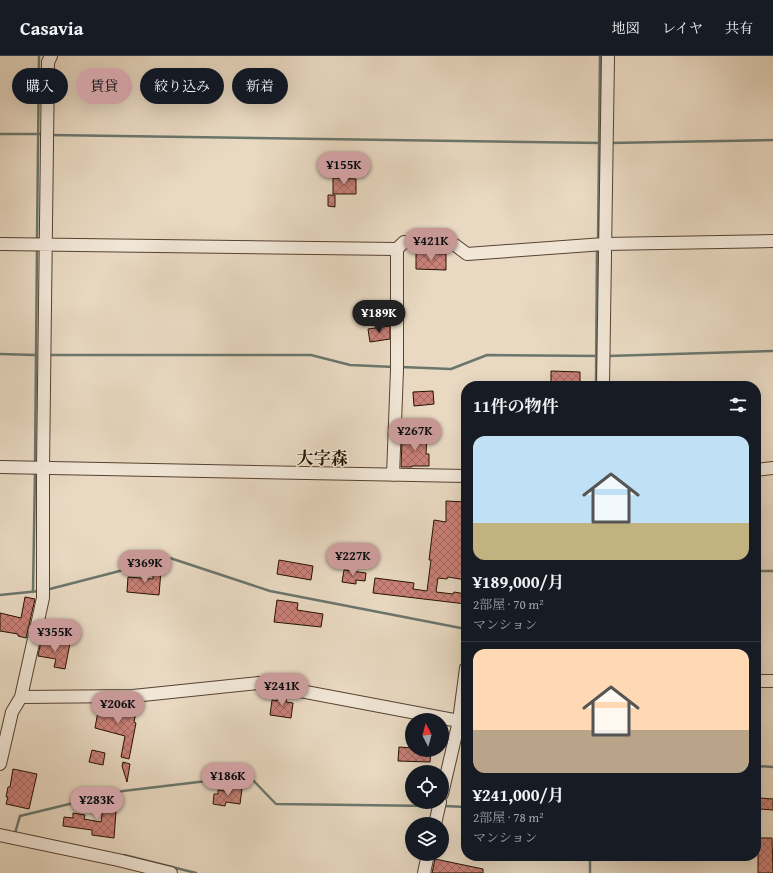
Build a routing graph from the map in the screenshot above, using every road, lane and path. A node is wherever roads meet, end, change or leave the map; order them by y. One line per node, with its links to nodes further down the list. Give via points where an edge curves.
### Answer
1 (51, 56): 6 (street, via 48,62)
2 (608, 56): 5 (street)
3 (773, 241): 5 (street)
4 (0, 244): 6 (street)
5 (604, 244): 7 (street, via 467,254 455,245 404,242); 8 (street)
6 (46, 245): 7 (street); 10 (street)
7 (397, 250): 13 (street, via 397,366)
8 (603, 381)
9 (0, 467): 10 (street)
10 (43, 468): 13 (street); 17 (street, via 43,598)
11 (773, 468): 12 (street)
12 (761, 469)
13 (393, 476): 14 (street)
14 (461, 476)
15 (761, 681): 16 (street)
16 (773, 681)
17 (21, 697): 18 (street); 20 (street, via 133,696 258,683)
18 (6, 711): 21 (street)
19 (461, 713): 20 (street)
20 (459, 721): 22 (street)
21 (0, 764)
22 (449, 765)
23 (0, 835): 25 (street)
24 (427, 861): 26 (street)
25 (171, 873)
26 (424, 873)

